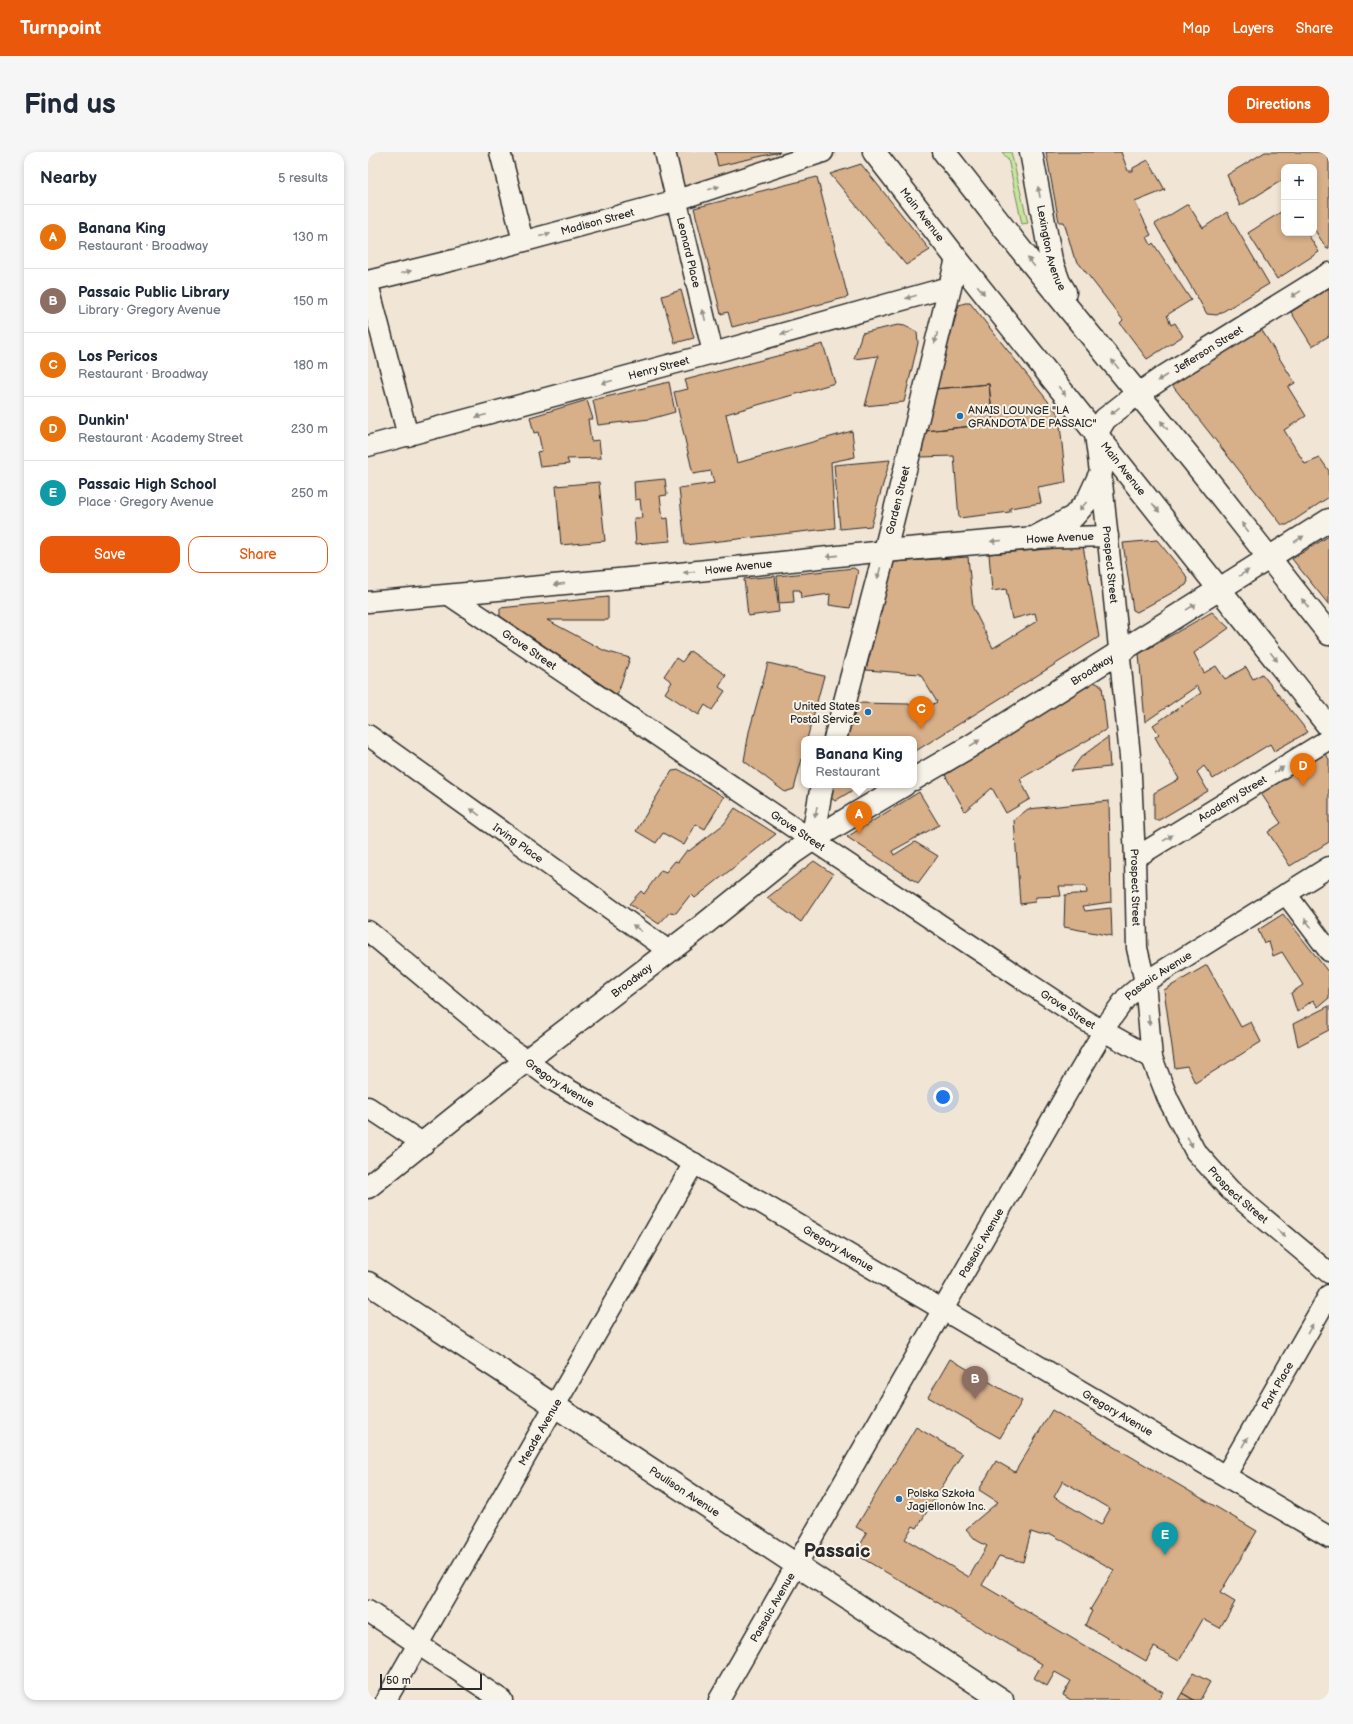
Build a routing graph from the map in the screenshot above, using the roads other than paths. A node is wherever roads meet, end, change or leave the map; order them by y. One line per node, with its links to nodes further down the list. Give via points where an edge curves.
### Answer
1 (500, 152): 8 (street)
2 (665, 152): 7 (street, Leonard Place)
3 (823, 152): 7 (street, Madison Street, one-way to 3)
4 (874, 152): 9 (main road, Main Avenue)
5 (944, 152): 13 (main road, one-way to 5)
6 (1031, 152): 13 (main road, Lexington Avenue, one-way to 6, via 1059,282 1051,260)
7 (677, 200): 8 (street, Madison Street, one-way to 7); 14 (street, Leonard Place, one-way to 7)
8 (523, 241): 11 (street, Madison Street, one-way to 8)
9 (957, 259): 12 (main road, Garden Street); 16 (main road, Main Avenue, one-way to 16)
10 (1329, 274): 15 (main road, Jefferson Street, one-way to 15)
11 (368, 283): 17 (street)
12 (949, 287): 14 (street, Henry Street, one-way to 14); 23 (main road, Garden Street, one-way to 23)
13 (1091, 335): 15 (main road, one-way to 13)
14 (713, 353): 17 (street, Henry Street, one-way to 17)
15 (1138, 393): 16 (main road, Jefferson Street, one-way to 16, via 1105,419); 24 (main road, one-way to 15)
16 (1096, 434): 19 (main road, Prospect Street); 25 (main road, Main Avenue, one-way to 25)
17 (408, 436): 18 (street, Henry Street)
18 (368, 446)
19 (1101, 472): 21 (street, Prospect Street); 22 (main road, one-way to 22, via 1088,500 1073,517)
20 (1329, 520): 24 (main road, Broadway, one-way to 20)
21 (1108, 536): 22 (street, Howe Avenue); 29 (street, Prospect Street)
22 (1034, 538): 23 (main road, Howe Avenue, one-way to 23)
23 (885, 551): 26 (street, Howe Avenue, one-way to 26); 32 (main road, Garden Street, one-way to 32)
24 (1269, 557): 25 (main road, Broadway, one-way to 24); 28 (main road, one-way to 24)
25 (1220, 588): 29 (main road, Broadway, one-way to 25); 30 (main road, Main Avenue, one-way to 30)
26 (449, 595): 27 (street, Howe Avenue); 37 (street, Grove Street)
27 (368, 602)
28 (1329, 634)
29 (1119, 652): 34 (main road, Broadway, one-way to 29); 38 (street, Prospect Street, via 1130,756)
30 (1329, 727)
31 (368, 736): 42 (street, Irving Place, one-way to 31)
32 (836, 736)
33 (1329, 739): 38 (street, Academy Street, one-way to 33)
34 (917, 777)
35 (821, 788): 37 (main road, one-way to 37)
36 (899, 788): 37 (main road, Broadway)
37 (812, 840): 42 (main road, Broadway); 45 (street, Grove Street, via 1084,1020)
38 (1135, 858): 44 (street, Prospect Street, via 1137,948)
39 (1329, 867): 40 (street, Passaic Avenue)
40 (1286, 894): 43 (street, one-way to 40); 44 (street, Passaic Avenue)
41 (368, 930): 47 (street, Gregory Avenue)
42 (669, 951): 47 (main road, Broadway)
43 (1329, 951)
44 (1145, 982): 45 (street, Passaic Avenue, via 1126,998); 46 (street, Prospect Street, one-way to 46)
45 (1104, 1030): 46 (street, Grove Street); 55 (street, Passaic Avenue)
46 (1152, 1058): 52 (street, Prospect Street, one-way to 52, via 1168,1099 1195,1151 1230,1190)
47 (526, 1061): 49 (main road, Broadway); 50 (street, Gregory Avenue, via 554,1081)
48 (368, 1107): 49 (street)
49 (424, 1144): 51 (main road, Broadway)
50 (694, 1163): 55 (street, Gregory Avenue); 56 (street, Meade Avenue)
51 (368, 1187)
52 (1329, 1273)
53 (368, 1283): 56 (main road, Paulison Avenue)
54 (1329, 1295): 57 (street, Park Place, one-way to 54)
55 (943, 1308): 57 (street, Gregory Avenue); 59 (street, Passaic Avenue)
56 (554, 1406): 59 (main road, Paulison Avenue); 61 (street, Meade Avenue)
57 (1226, 1476): 58 (street, Gregory Avenue)
58 (1329, 1537)
59 (796, 1564): 64 (street, Passaic Avenue); 65 (main road, Paulison Avenue)
60 (368, 1611): 61 (street)
61 (418, 1644): 62 (street, Meade Avenue); 63 (street)
62 (386, 1700)
63 (502, 1700)
64 (719, 1700)
65 (1002, 1700)

